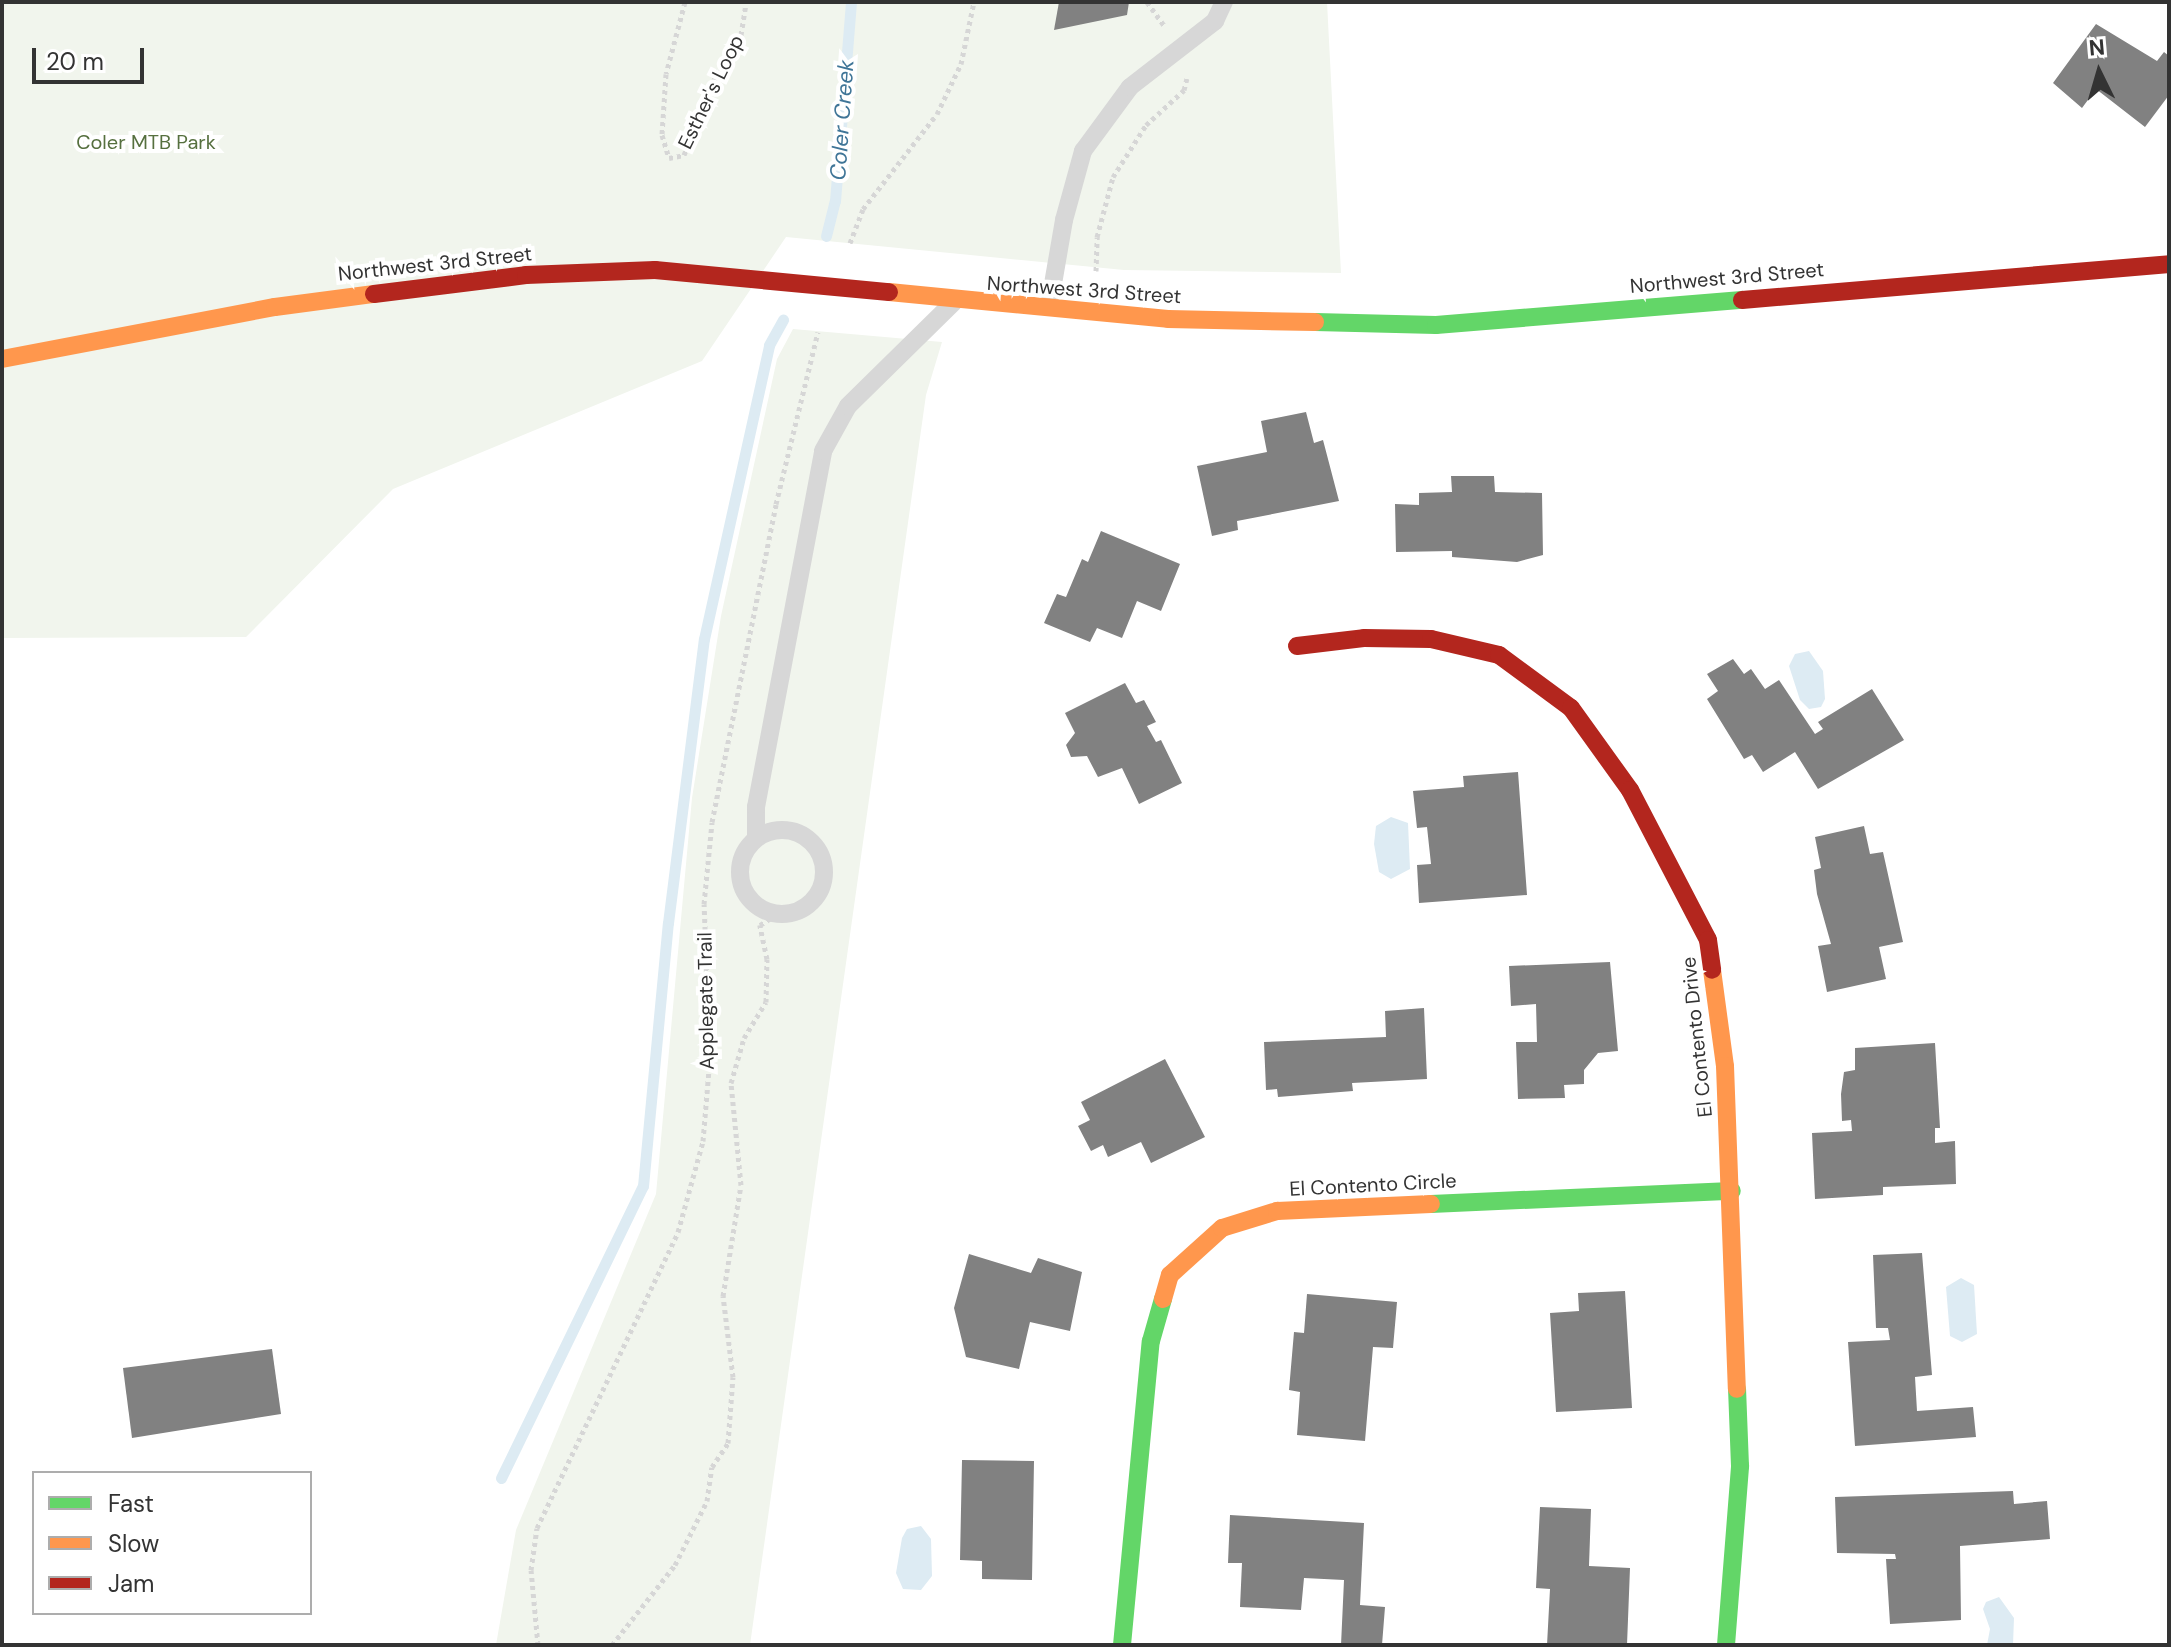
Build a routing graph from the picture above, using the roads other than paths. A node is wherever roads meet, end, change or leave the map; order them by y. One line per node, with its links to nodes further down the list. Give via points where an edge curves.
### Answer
1 (1224, 2): 4 (lane, via 1215,21 1130,87 1083,151 1064,220)
2 (2169, 264): 4 (street, Northwest 3rd Street, via 1436,325 1168,319)
3 (954, 302): 4 (street, Northwest 3rd Street); 5 (street, Northwest 3rd Street, via 655,270 526,275 275,307); 7 (lane, via 848,406 823,451 756,807)
4 (1049, 310)
5 (2, 359)
6 (1297, 646): 8 (street, El Contento Drive, via 1364,638 1458,645 1499,655 1571,708 1630,790 1708,940 1725,1066)
7 (756, 838): 7 (lane, via 782,829 808,838 823,860 825,874 815,899 791,913 777,914 751,902 739,876 746,848)
8 (1732, 1191): 9 (street, El Contento Circle, via 1277,1211 1222,1228 1170,1275 1151,1341); 10 (street, El Contento Drive, via 1740,1466)
9 (1122, 1645)
10 (1726, 1645)

